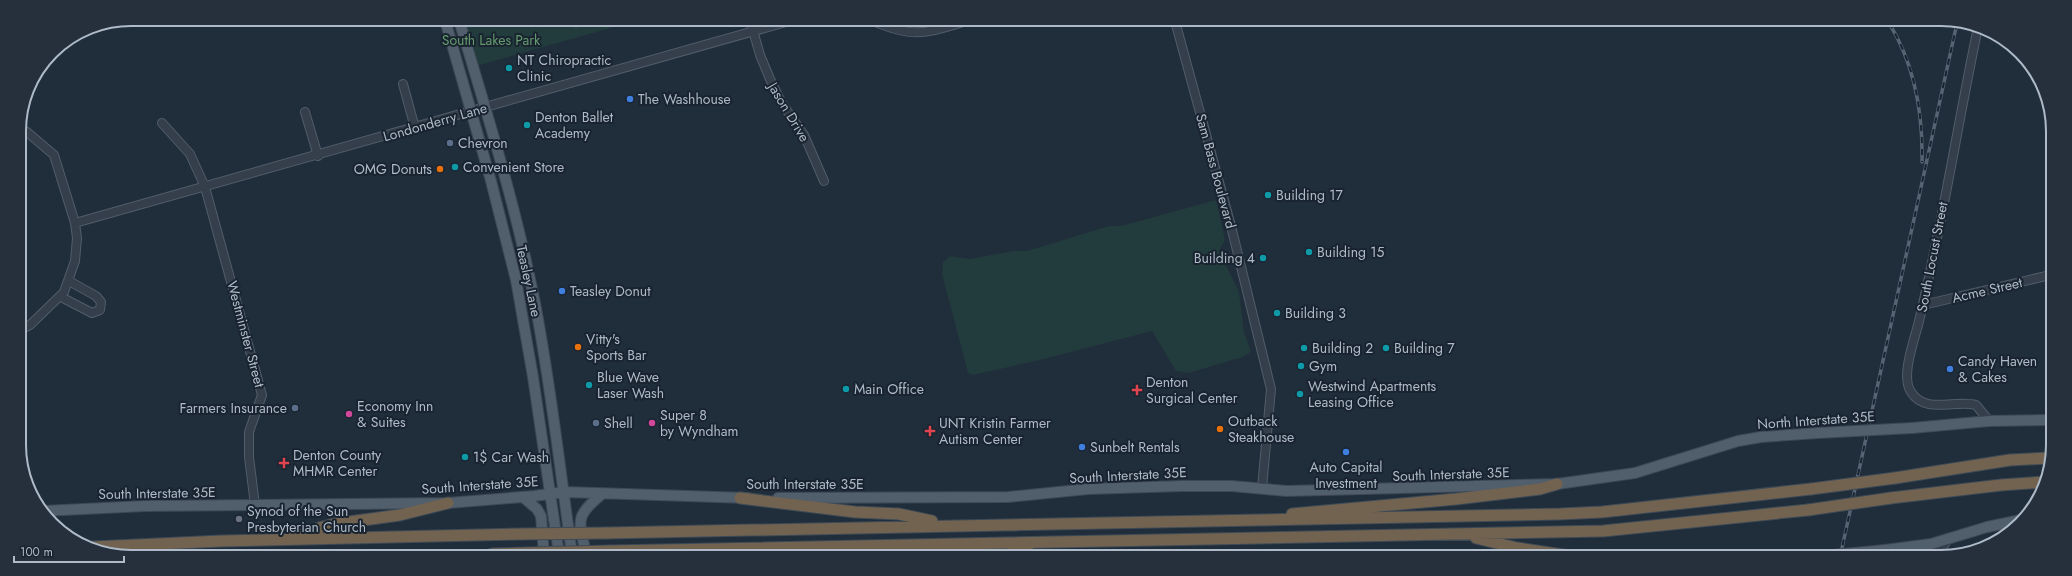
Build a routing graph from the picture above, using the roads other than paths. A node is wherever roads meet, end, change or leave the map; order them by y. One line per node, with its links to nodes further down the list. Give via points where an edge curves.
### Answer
1 (447, 26): 13 (main road, Teasley Lane)
2 (462, 26): 11 (main road, Teasley Lane)
3 (751, 26): 8 (street, Jason Drive)
4 (771, 26): 8 (street, Londonderry Lane)
5 (886, 26): 6 (street, via 910,33 929,32)
6 (950, 26)
7 (1176, 26): 33 (street, Sam Bass Boulevard, via 1231,226 1271,389)
8 (752, 31): 11 (street, Londonderry Lane); 18 (street, Jason Drive, via 780,102 804,135)
9 (1977, 32): 26 (street, South Locust Street)
10 (403, 84): 15 (street)
11 (485, 108): 13 (street, Londonderry Lane); 22 (main road, Teasley Lane)
12 (305, 112): 17 (street)
13 (472, 112): 15 (street, Londonderry Lane); 23 (main road, Teasley Lane)
14 (162, 123): 19 (street, Westminster Street, via 190,154)
15 (416, 128): 17 (street, Londonderry Lane)
16 (26, 132): 20 (street, via 54,155)
17 (318, 156): 19 (street, Londonderry Lane)
18 (824, 181)
19 (205, 187): 20 (street, Londonderry Lane); 40 (street, Westminster Street, via 262,394 249,432 249,457)
20 (76, 223): 24 (street, via 75,261)
21 (2046, 276): 26 (street, Acme Street)
22 (529, 277): 23 (main road); 34 (main road, Teasley Lane, via 549,382)
23 (516, 280): 35 (main road, Teasley Lane, via 534,377)
24 (69, 281): 25 (street); 25 (street, via 96,296 101,302 100,310 92,313)
25 (60, 297): 27 (street)
26 (1923, 305): 29 (street, South Locust Street, via 1906,375 1909,389 1918,400 1933,405 1976,405)
27 (26, 327)
28 (2046, 420): 29 (main road, North Interstate 35E)
29 (1989, 421): 32 (main road, North Interstate 35E, bridge, via 1761,436 1635,473)
30 (2045, 458): 42 (highway, bridge, via 2010,460 1811,489 1602,512)
31 (2039, 482): 45 (highway, bridge, via 1603,531)
32 (1562, 484): 33 (main road, South Interstate 35E, via 1287,491); 42 (highway, via 1507,494 1310,512)
33 (1262, 488): 38 (main road, South Interstate 35E, via 1182,486 979,498)
34 (565, 492): 35 (main road, South Interstate 35E); 36 (main road, South Interstate 35E); 52 (main road, Teasley Lane)
35 (551, 494): 37 (main road, South Interstate 35E); 51 (main road, Teasley Lane)
36 (602, 494): 38 (main road, South Interstate 35E); 53 (main road, via 583,511 580,518)
37 (523, 497): 39 (main road, South Interstate 35E); 50 (main road, via 541,516)
38 (740, 498): 44 (highway, via 855,512 899,514)
39 (448, 503): 40 (main road, South Interstate 35E); 46 (highway, via 400,515 334,524)
40 (255, 505): 41 (main road, South Interstate 35E, via 144,506)
41 (50, 511)
42 (1252, 521): 44 (highway)
43 (2012, 522): 47 (main road)
44 (950, 525): 46 (highway, bridge)
45 (1463, 535): 48 (highway); 56 (highway)
46 (275, 539): 49 (highway)
47 (1947, 540): 57 (main road, bridge); 58 (street)
48 (1036, 543): 54 (highway, bridge); 55 (highway)
49 (108, 547)
50 (544, 550)
51 (558, 550)
52 (572, 550)
53 (585, 550)
54 (663, 550)
55 (1019, 550)
56 (1530, 550)
57 (1885, 550)
58 (1943, 550)

